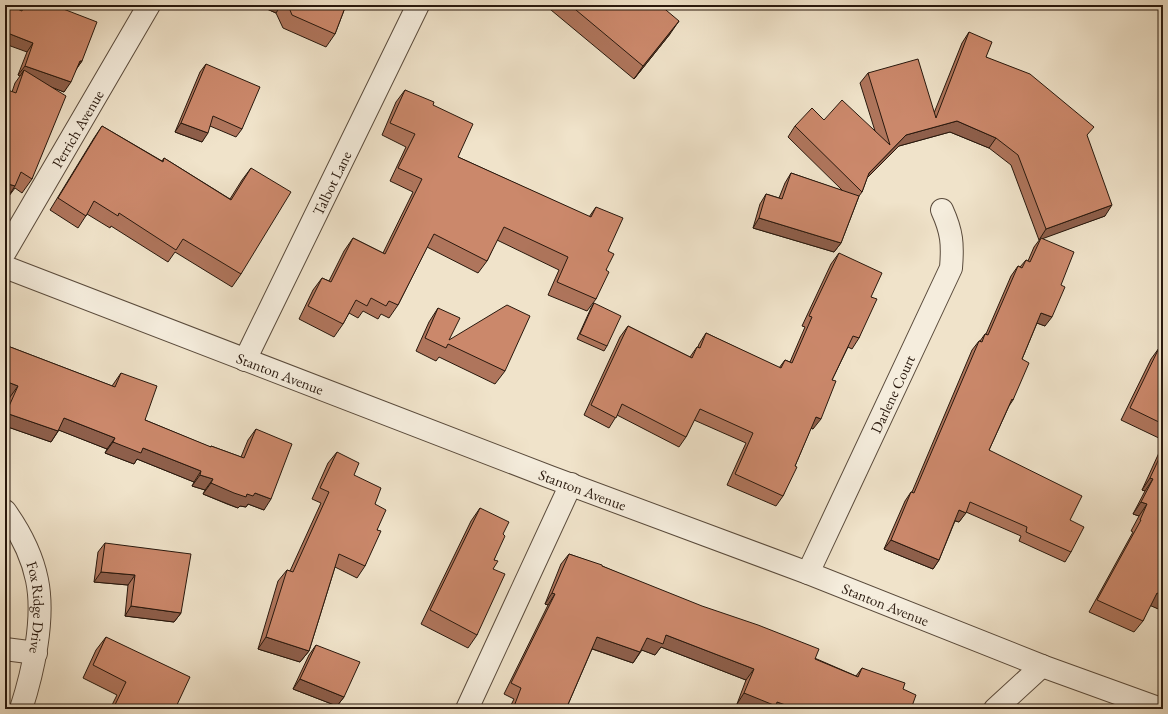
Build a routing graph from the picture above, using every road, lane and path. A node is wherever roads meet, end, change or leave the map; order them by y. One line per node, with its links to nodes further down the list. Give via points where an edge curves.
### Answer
1 (149, 5): 4 (street, Perrich Avenue)
2 (418, 5): 6 (street, Talbot Lane)
3 (942, 210): 9 (street, Darlene Court, via 951,236 951,268)
4 (5, 252)
5 (5, 267): 6 (street, Stanton Avenue)
6 (245, 360): 7 (street, Stanton Avenue)
7 (571, 484): 9 (street, Stanton Avenue); 14 (street)
8 (5, 511): 11 (street, Fox Ridge Drive, via 27,548 37,580 39,603)
9 (808, 573): 12 (street, Stanton Avenue)
10 (5, 649): 11 (street)
11 (36, 653): 13 (street, Fox Ridge Drive)
12 (1042, 666): 15 (street); 16 (street, Stanton Avenue)
13 (21, 709)
14 (466, 709)
15 (995, 709)
16 (1161, 709)

